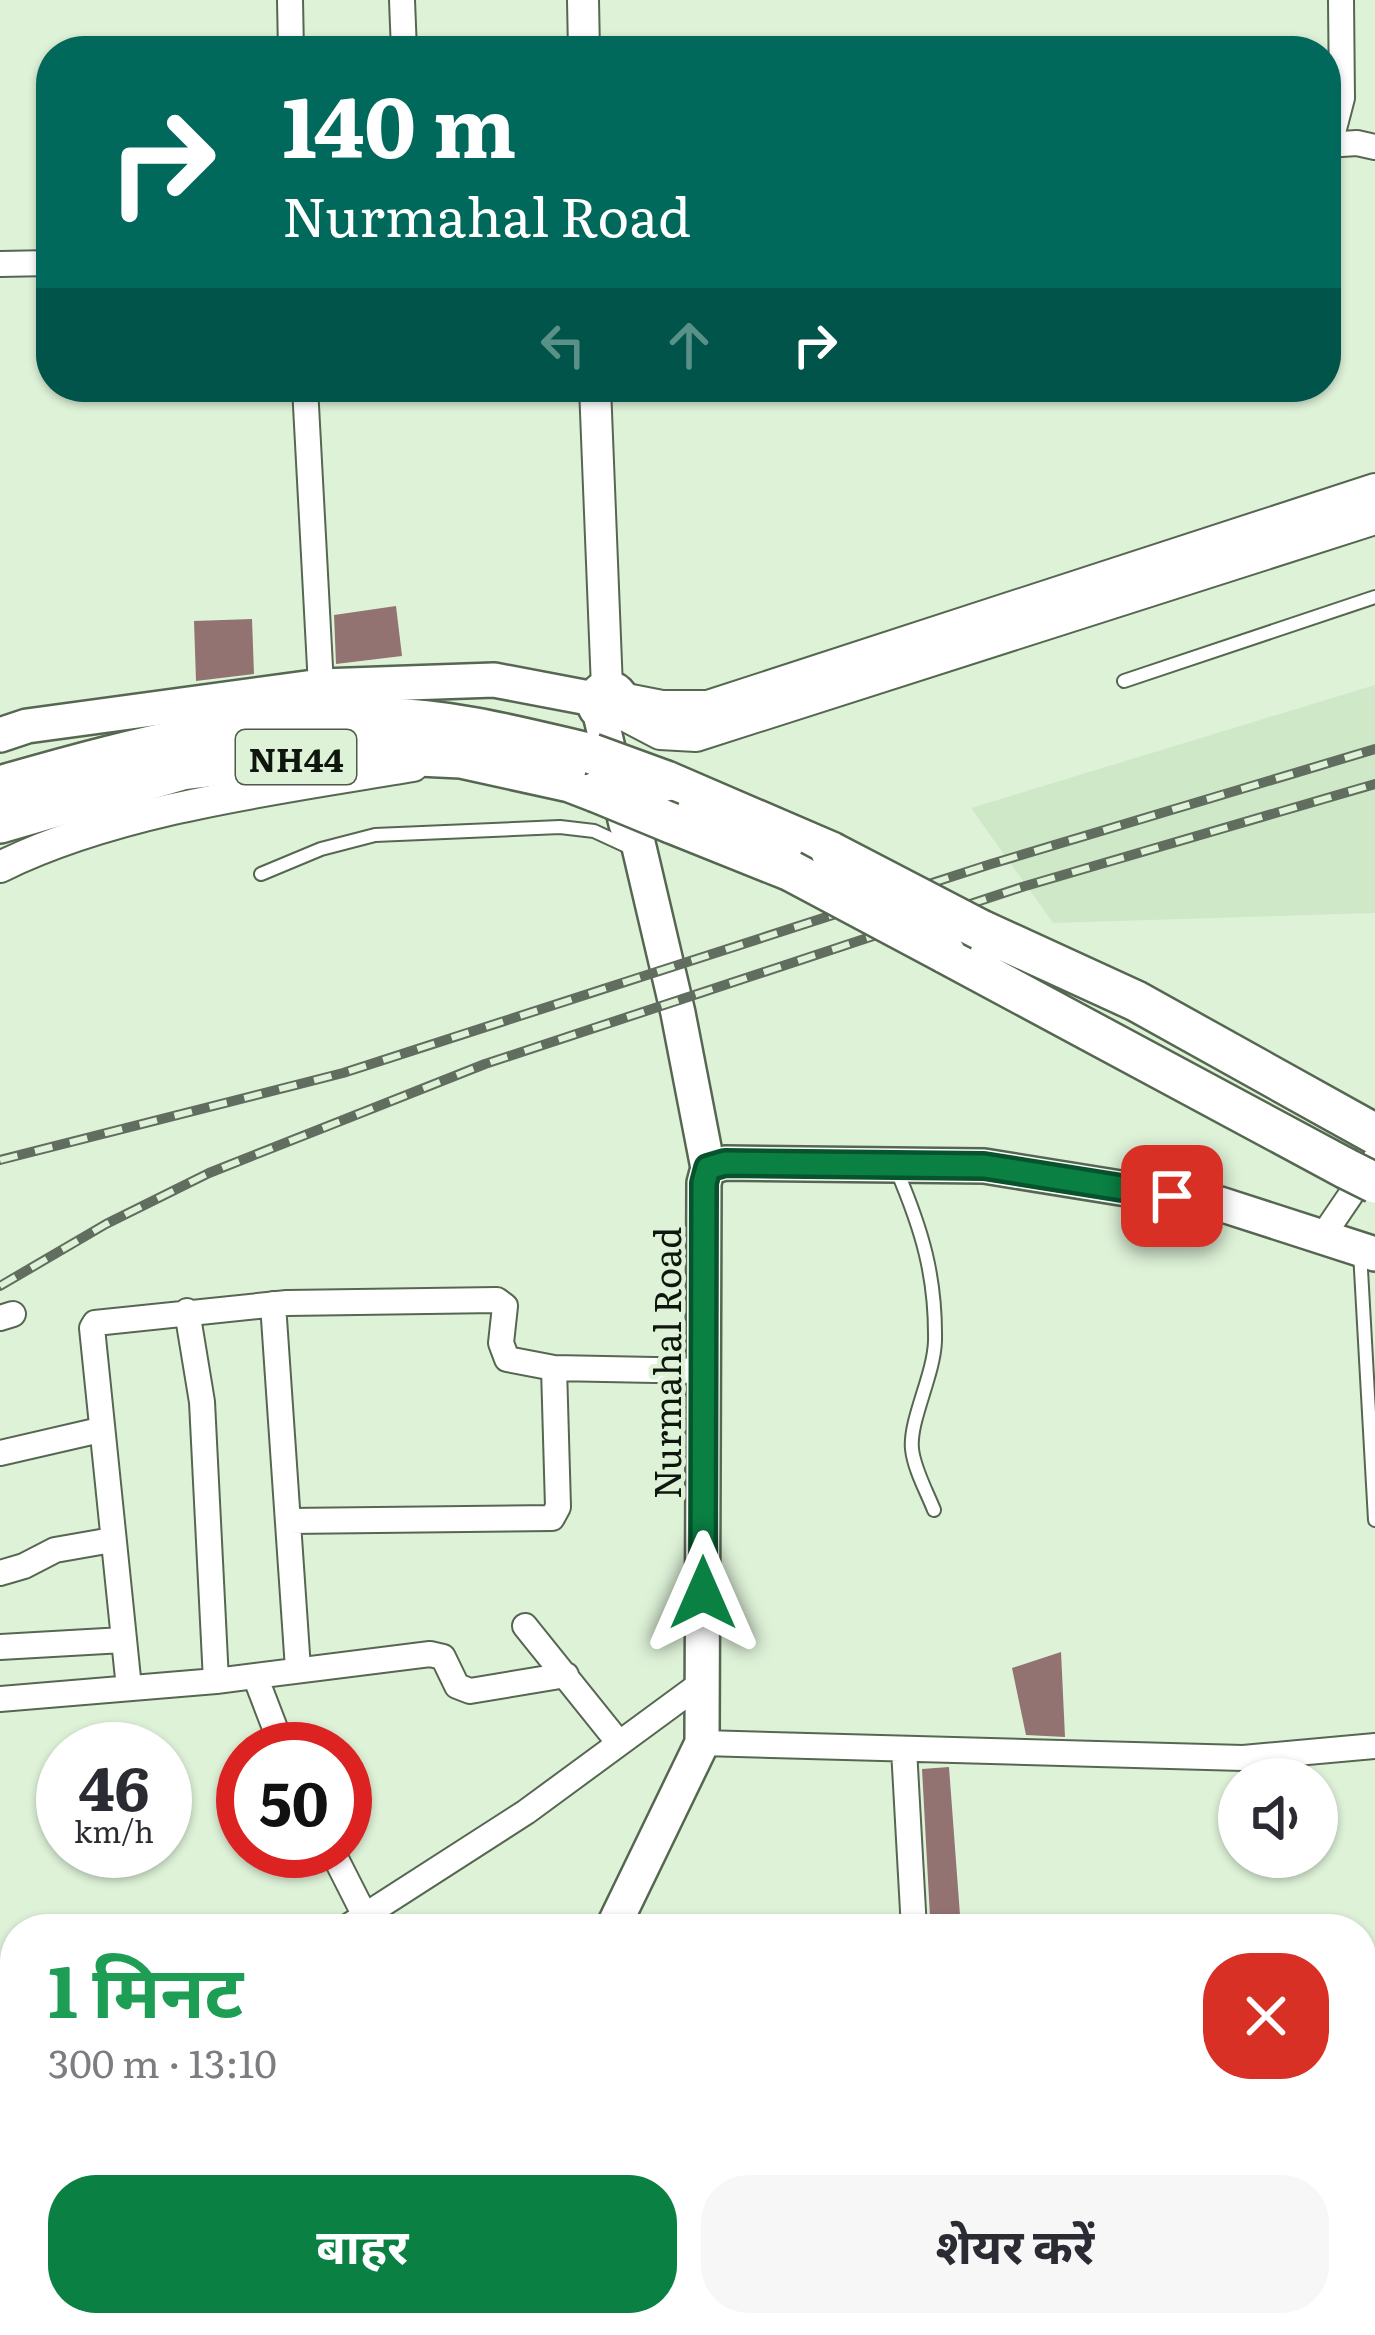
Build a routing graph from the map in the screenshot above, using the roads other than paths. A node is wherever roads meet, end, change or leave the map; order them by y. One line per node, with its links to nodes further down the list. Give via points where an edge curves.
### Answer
1 (290, 0): 5 (street)
2 (402, 0): 6 (street)
3 (583, 0): 7 (street)
4 (1341, 0): 8 (street)
5 (291, 36)
6 (403, 36)
7 (584, 36)
8 (1341, 101)
9 (1341, 144): 10 (street)
10 (1375, 147)
11 (36, 263): 12 (street)
12 (0, 264)
13 (306, 402): 19 (street)
14 (596, 402): 20 (street)
15 (1375, 490): 20 (street, via 708,706)
16 (1375, 518): 20 (street, via 695,736 660,734)
17 (1375, 597): 18 (lane)
18 (1124, 681)
19 (321, 686): 20 (main road, via 494,680); 21 (main road)
20 (610, 704): 26 (main road, Nurmahal Road)
21 (0, 735)
22 (461, 758): 23 (highway, NH44, via 570,782); 25 (highway, NH44, via 334,752 182,770); 27 (street, via 204,804 95,831)
23 (594, 773): 24 (highway, NH44, via 476,727 383,718 293,722 92,759); 26 (highway, NH44, bridge); 29 (highway, NH44, bridge, via 666,781 1136,1001)
24 (0, 786)
25 (0, 823)
26 (648, 835): 28 (lane, via 560,827 375,836); 29 (highway, NH44, bridge, via 790,871); 31 (main road, Nurmahal Road)
27 (0, 867)
28 (261, 874)
29 (1366, 1154): 32 (street)
30 (895, 1165): 31 (main road); 32 (main road, via 984,1166 1220,1204); 40 (lane, via 932,1270 935,1343 912,1445)
31 (708, 1168): 37 (main road, Nurmahal Road)
32 (1322, 1237): 33 (main road)
33 (1368, 1252): 41 (lane)
34 (273, 1304): 35 (street); 36 (street, via 501,1300 507,1359); 42 (street)
35 (187, 1311): 38 (street, via 92,1326); 51 (street, via 202,1402)
36 (554, 1368): 37 (street); 42 (street, via 552,1518)
37 (705, 1371): 52 (main road, Nurmahal Road)
38 (100, 1430): 39 (street); 43 (street)
39 (1, 1450)
40 (934, 1510)
41 (1375, 1520)
42 (289, 1521): 48 (street)
43 (112, 1540): 44 (street, via 55,1550); 46 (street)
44 (0, 1573)
45 (525, 1626): 49 (street)
46 (123, 1640): 47 (street); 53 (street)
47 (0, 1647)
48 (298, 1669): 49 (street, via 430,1654 443,1657 458,1686 470,1691); 50 (street)
49 (566, 1675): 56 (street)
50 (255, 1676): 51 (street); 55 (street)
51 (216, 1681): 53 (street)
52 (703, 1682): 56 (street); 57 (main road, Nurmahal Road)
53 (129, 1688): 54 (street)
54 (0, 1699)
55 (273, 1722)
56 (619, 1743): 62 (street)
57 (702, 1743): 59 (street); 63 (main road, Nurmahal Road)
58 (1375, 1746): 59 (street, via 1243,1758)
59 (904, 1749): 64 (street)
60 (341, 1878): 61 (street)
61 (352, 1914)
62 (367, 1914)
63 (624, 1914)
64 (913, 1914)

